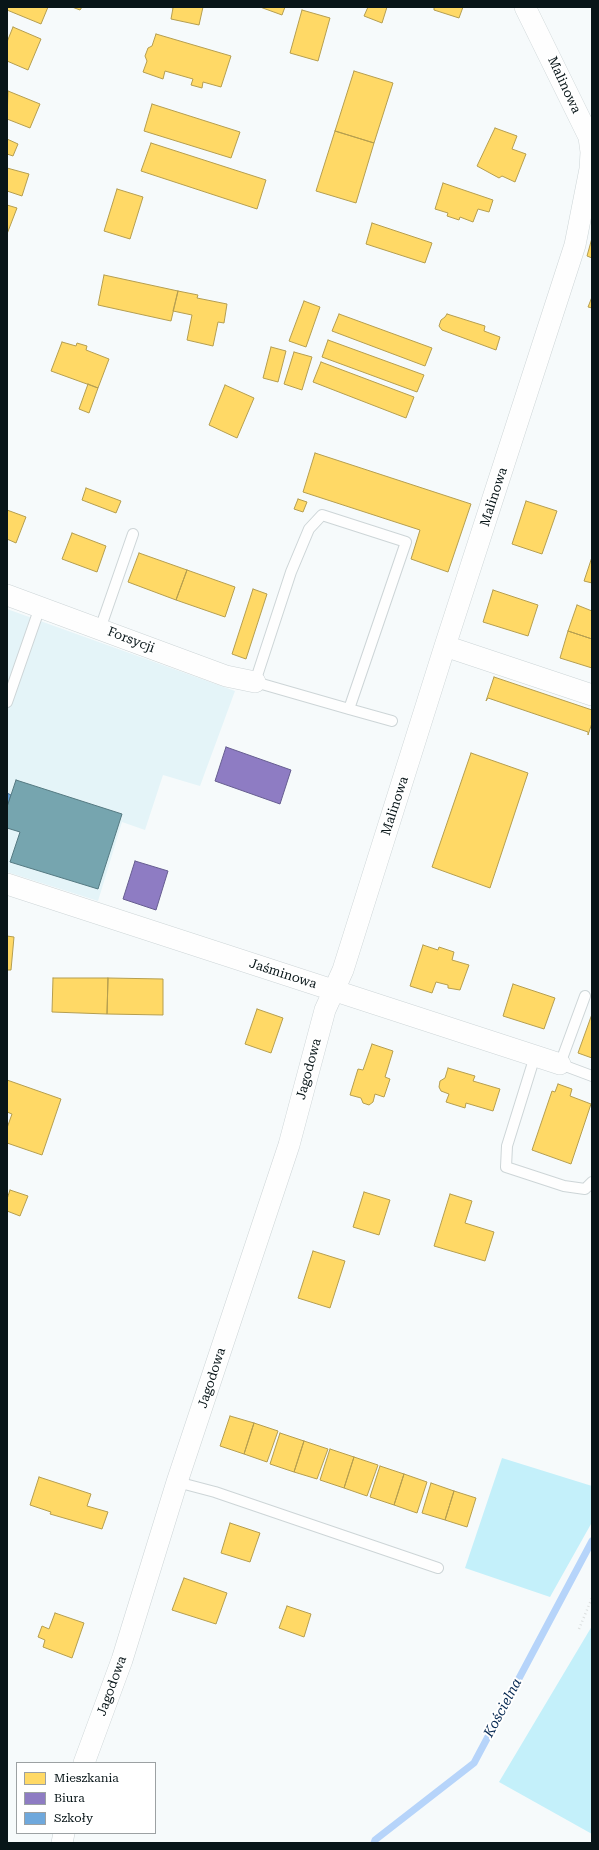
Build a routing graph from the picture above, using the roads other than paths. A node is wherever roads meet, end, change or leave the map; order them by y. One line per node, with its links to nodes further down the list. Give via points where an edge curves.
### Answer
1 (525, 7): 2 (street, Malinowa, via 589,137)
2 (591, 169): 7 (street, Malinowa, via 569,265)
3 (132, 534): 6 (lane)
4 (7, 594): 5 (street, Forsycji)
5 (40, 606): 6 (street, Forsycji); 10 (lane)
6 (100, 629): 8 (street, Forsycji, via 226,676)
7 (445, 646): 9 (street); 14 (street, Malinowa, via 343,970)
8 (255, 682): 11 (lane); 11 (lane, via 291,572 309,529 322,515 406,542)
9 (592, 695)
10 (7, 702)
11 (349, 709): 12 (lane)
12 (392, 721)
13 (7, 884): 14 (street, Jaśminowa)
14 (334, 990): 16 (street, Jaśminowa); 20 (street, Jagodowa, via 325,1010 289,1145)
15 (585, 996): 17 (lane)
16 (535, 1056): 17 (street, Jaśminowa); 19 (lane, via 507,1146 506,1166 564,1186 585,1189)
17 (560, 1064): 18 (lane)
18 (592, 1076)
19 (592, 1182)
20 (177, 1482): 21 (lane, via 215,1492); 22 (street, Jagodowa, via 122,1660)
21 (438, 1568)
22 (84, 1762)

